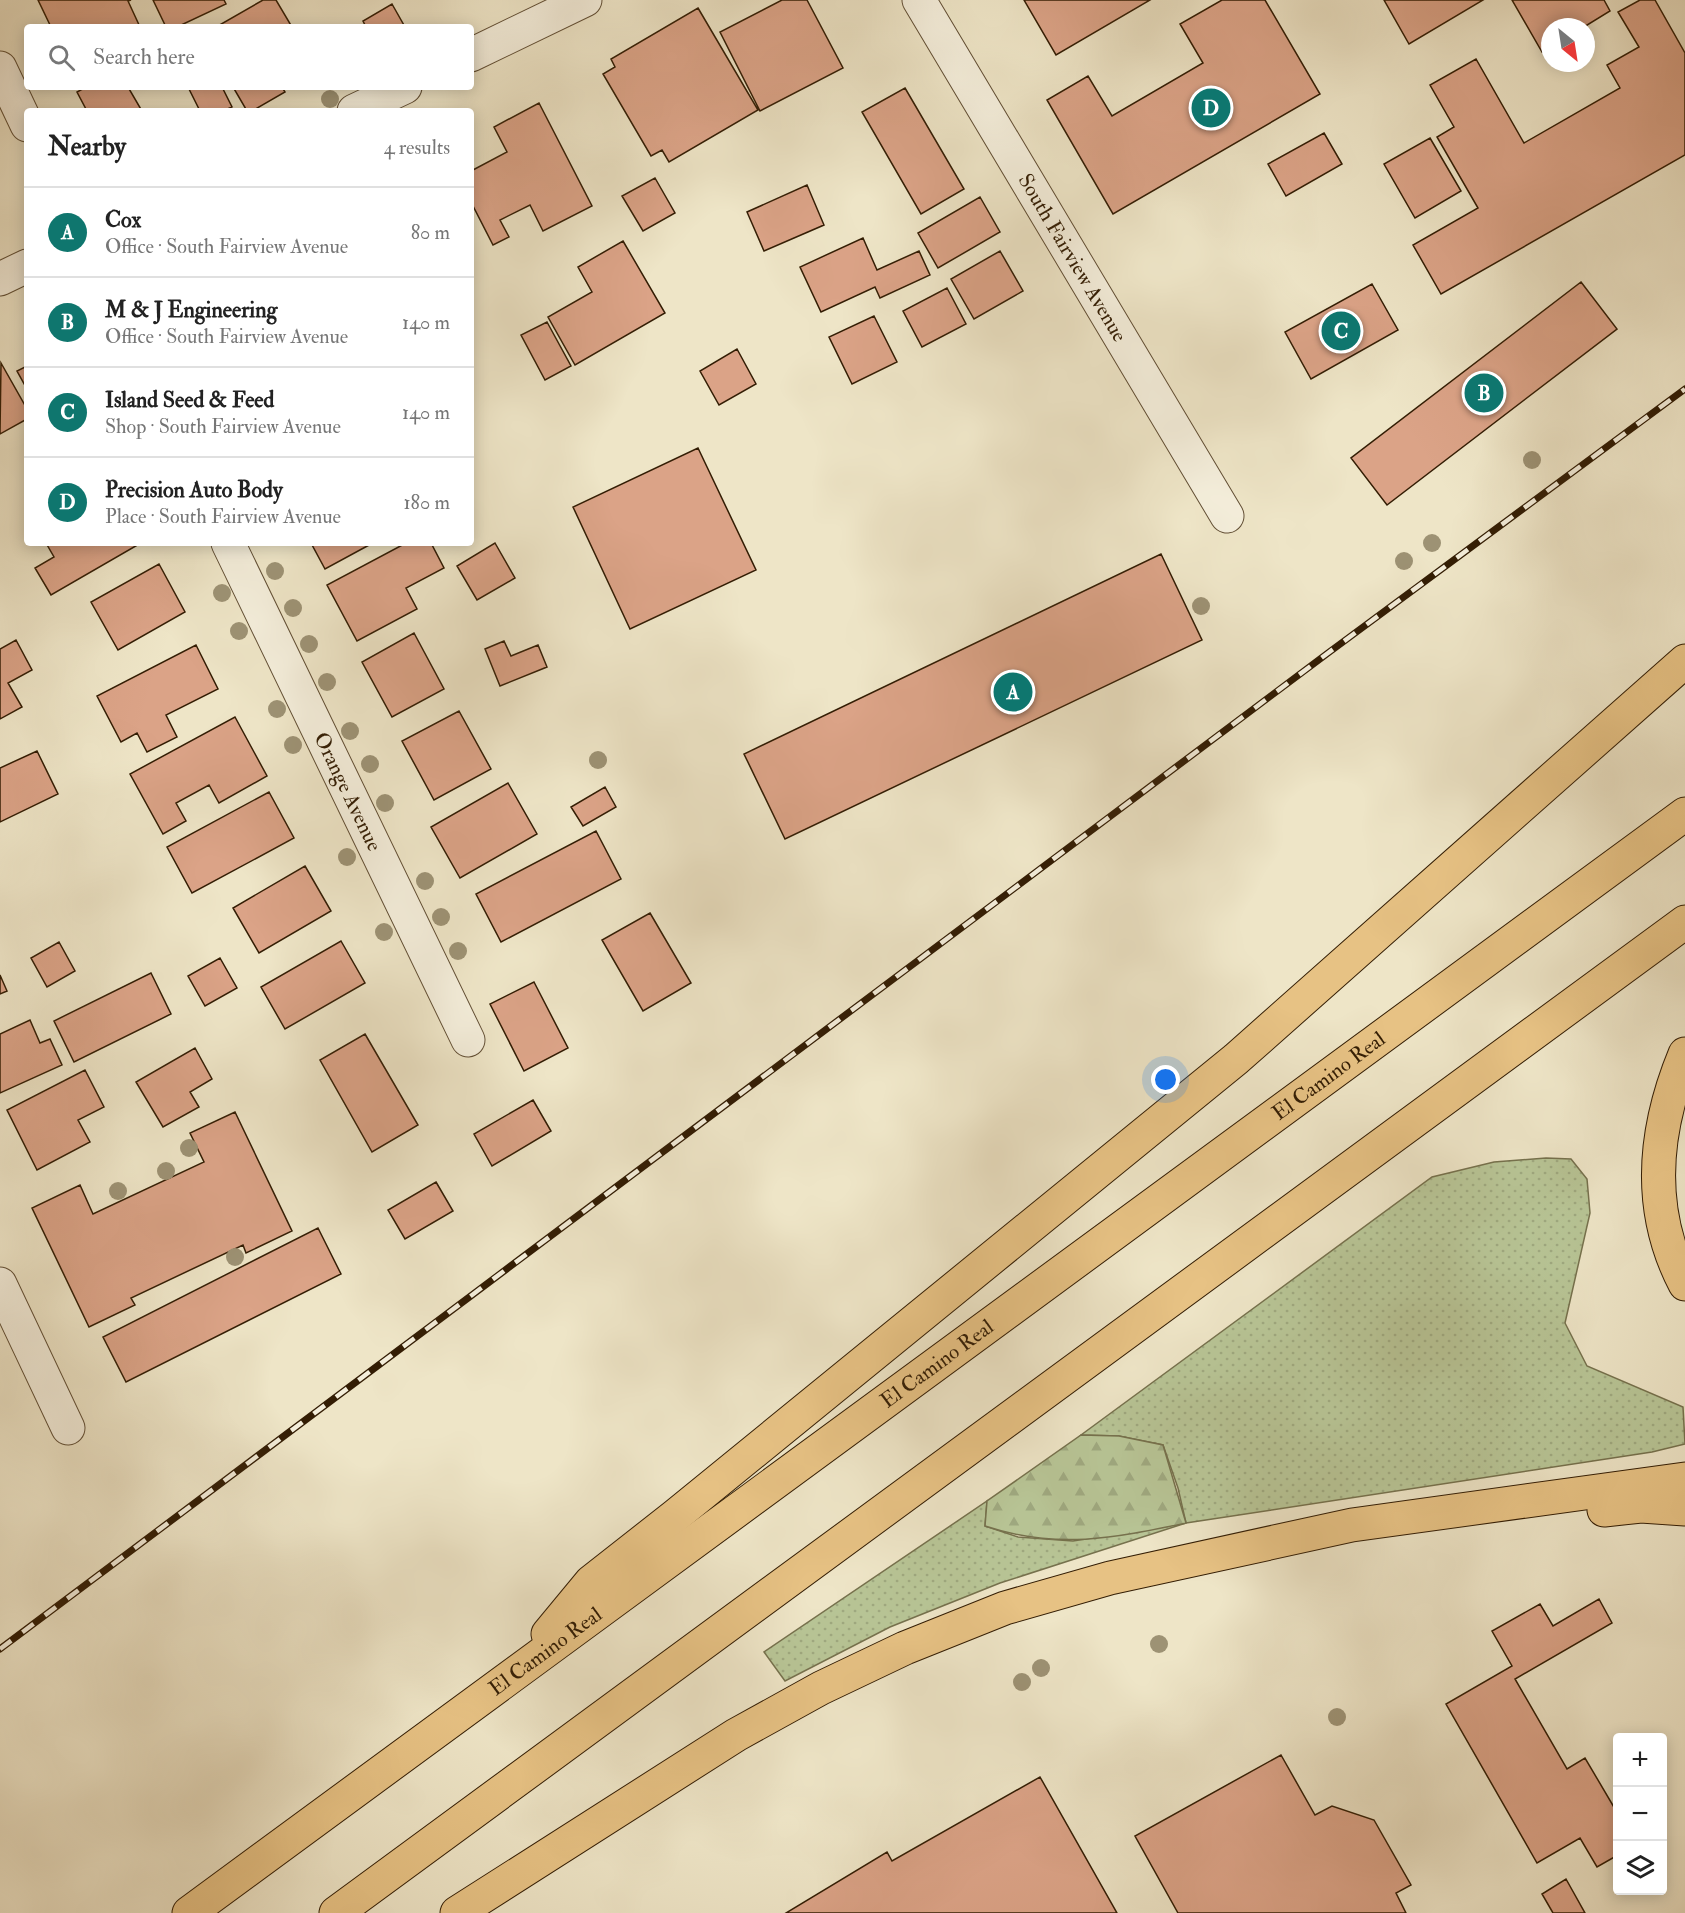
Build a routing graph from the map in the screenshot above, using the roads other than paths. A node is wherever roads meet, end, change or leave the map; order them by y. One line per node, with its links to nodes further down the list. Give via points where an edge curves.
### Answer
1 (585, 0): 3 (street)
2 (919, 0): 10 (street, South Fairview Avenue)
3 (474, 55)
4 (0, 68): 7 (street)
5 (399, 90): 6 (street)
6 (360, 108)
7 (24, 119)
8 (24, 267): 9 (street)
9 (0, 279)
10 (1227, 516)
11 (229, 546): 15 (street, Orange Avenue)
12 (1685, 661): 25 (highway, via 1236,1059 591,1582)
13 (1685, 814): 25 (highway, El Camino Real)
14 (1685, 922): 27 (highway)
15 (468, 1040)
16 (1685, 1053): 17 (highway)
17 (1664, 1113): 18 (highway); 20 (highway, via 1660,1209 1672,1255)
18 (1685, 1220)
19 (0, 1284): 21 (street)
20 (1685, 1284)
21 (68, 1428)
22 (1685, 1479): 24 (highway, via 1352,1525)
23 (1685, 1509): 24 (highway, via 1641,1506 1353,1545)
24 (1209, 1557): 28 (highway, via 1110,1578 1005,1608 905,1648 736,1735)
25 (519, 1670): 26 (highway, El Camino Real)
26 (189, 1913)
27 (336, 1913)
28 (457, 1913)

